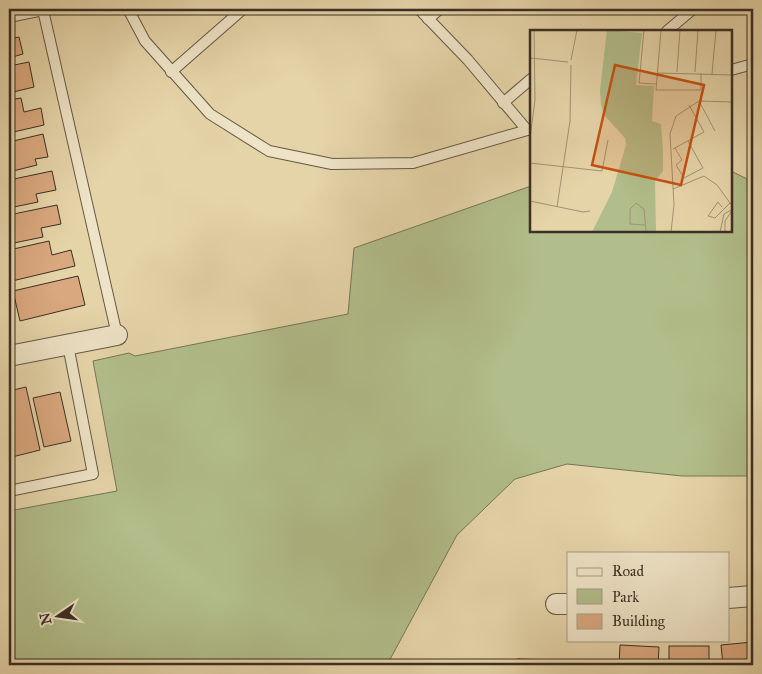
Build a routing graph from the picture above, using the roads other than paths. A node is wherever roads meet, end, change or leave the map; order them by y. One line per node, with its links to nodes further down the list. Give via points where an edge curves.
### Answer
1 (128, 9): 11 (lane, via 145,41)
2 (242, 9): 11 (lane)
3 (419, 9): 7 (lane)
4 (440, 9): 7 (lane)
5 (693, 9): 8 (lane)
6 (9, 17): 15 (lane, via 43,10)
7 (428, 19): 13 (lane)
8 (668, 30)
9 (753, 64): 10 (lane)
10 (732, 70)
11 (171, 72): 14 (lane, via 210,114 269,151 332,164 413,164)
12 (530, 80): 13 (lane)
13 (504, 103): 14 (lane)
14 (529, 130)
15 (118, 335): 16 (street)
16 (68, 345): 17 (street); 18 (lane, via 93,474)
17 (9, 356)
18 (9, 491)
19 (753, 596): 20 (street)
20 (730, 598)

